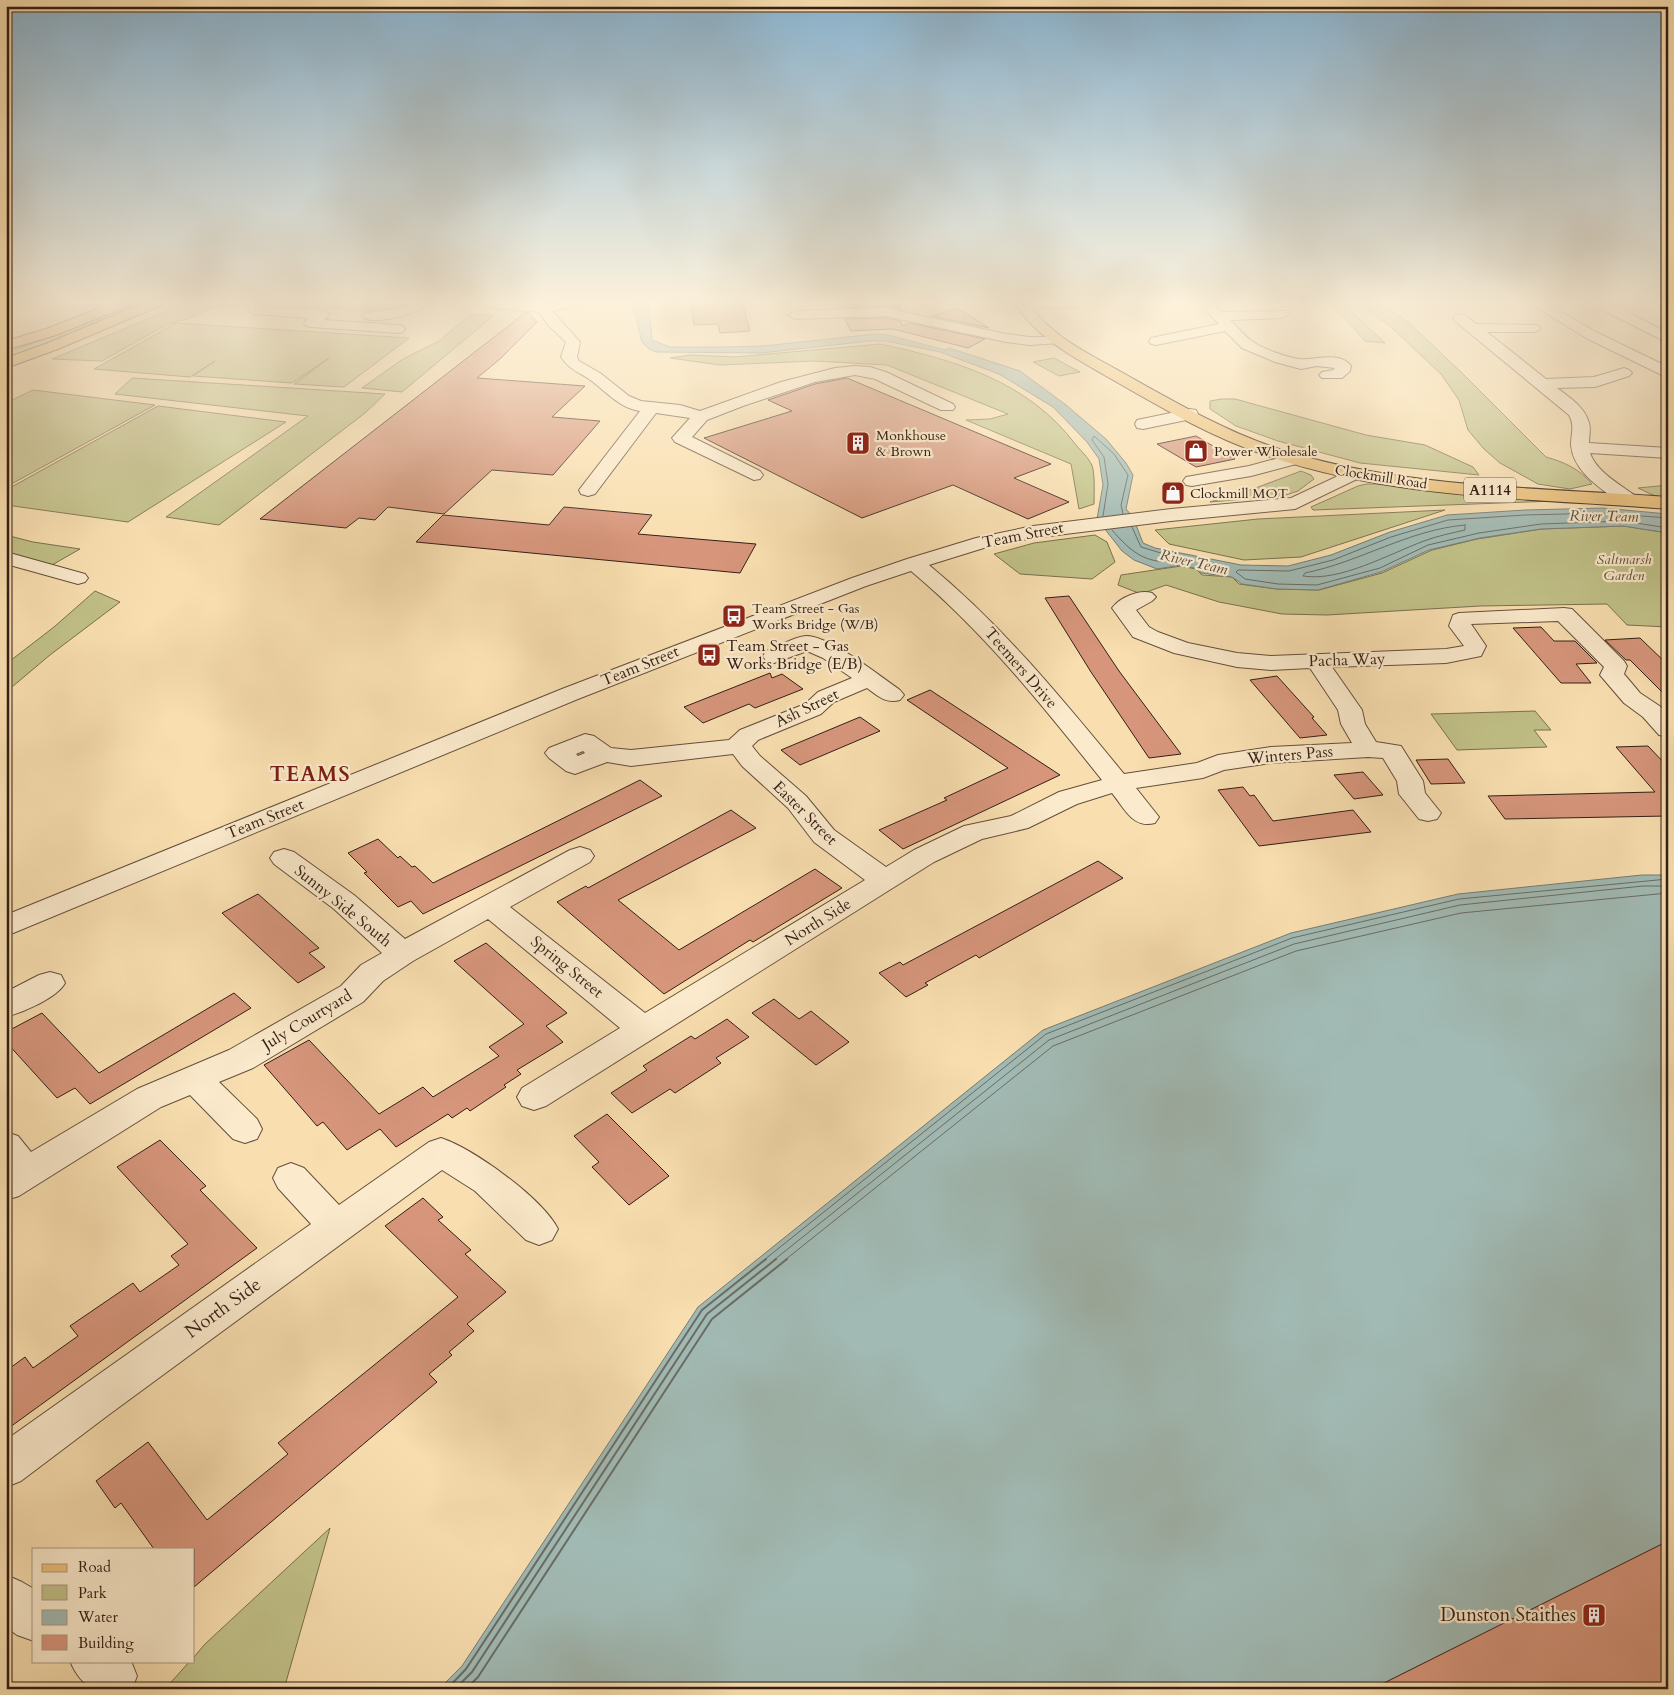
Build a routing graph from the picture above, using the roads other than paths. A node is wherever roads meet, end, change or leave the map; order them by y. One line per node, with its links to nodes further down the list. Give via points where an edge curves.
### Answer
1 (601, 381): 9 (street, via 623,399)
2 (803, 381): 11 (street)
3 (889, 381): 8 (street)
4 (1129, 381): 10 (main road, Clockmill Road / A1114)
5 (1539, 381): 7 (street)
6 (1598, 381): 7 (street)
7 (1543, 384): 13 (street, via 1578,415 1582,428)
8 (947, 407)
9 (651, 408): 11 (street, via 680,410); 19 (street)
10 (1190, 414): 12 (street); 15 (main road, Clockmill Road / A1114, via 1237,438)
11 (701, 416): 17 (street, via 681,438)
12 (1143, 424)
13 (1580, 447): 14 (street); 20 (street, via 1591,469)
14 (1668, 453)
15 (1294, 459): 16 (main road, Clockmill Road / A1114); 18 (street, via 1251,471)
16 (1354, 474): 20 (main road, Clockmill Road / A1114, via 1462,488); 23 (street, Team Street, via 1295,503 1085,525 1006,537)
17 (754, 475)
18 (1192, 481)
19 (588, 490)
20 (1627, 500): 21 (main road, Clockmill Road / A1114)
21 (1668, 503)
22 (6, 558): 24 (street)
23 (914, 563): 34 (street, Teemers Drive, via 954,595 1013,657); 41 (street, Team Street, via 570,694)
24 (78, 578)
25 (1145, 597): 27 (street, Pacha Way, via 1123,608 1141,632 1190,658)
26 (774, 656): 28 (street, Ash Street, via 807,643 830,653)
27 (1316, 661): 30 (street, Pacha Way, via 1464,654 1473,651 1475,646 1460,626 1461,620 1564,614 1616,666 1612,675 1632,698 1652,712); 31 (street, via 1350,710 1353,724)
28 (869, 679): 29 (street, Ash Street); 33 (street, Ash Street, via 826,697 813,709 749,735 740,742)
29 (892, 695)
30 (1668, 730)
31 (1368, 749): 34 (street, Winters Pass, via 1271,755 1218,763 1203,770); 35 (street, Winters Pass, via 1392,751 1410,781 1412,794)
32 (604, 754): 33 (street, via 631,758)
33 (745, 754): 39 (street, Easter Street, via 797,802 824,836)
34 (1118, 783): 36 (street, Teemers Drive); 39 (street, North Side, via 1068,798 1019,822 974,832 924,856)
35 (1428, 813)
36 (1146, 817)
37 (580, 856): 40 (street, July Courtyard)
38 (284, 858): 42 (street, Sunny Side South, via 344,902)
39 (886, 881): 45 (street, North Side)
40 (489, 905): 42 (street, July Courtyard); 45 (street, Spring Street)
41 (6, 926)
42 (402, 954): 46 (street, July Courtyard, via 372,973 352,994 241,1059)
43 (50, 983): 44 (street)
44 (6, 1006)
45 (644, 1030): 47 (street, North Side)
46 (195, 1079): 48 (street); 49 (street, July Courtyard, via 149,1098)
47 (534, 1097)
48 (245, 1129)
49 (13, 1168)
50 (290, 1178): 51 (street)
51 (337, 1227): 52 (street, North Side, via 441,1152 488,1182); 53 (street, North Side)
52 (539, 1229)
53 (6, 1466)
54 (6, 1598): 55 (street)
55 (32, 1617)

